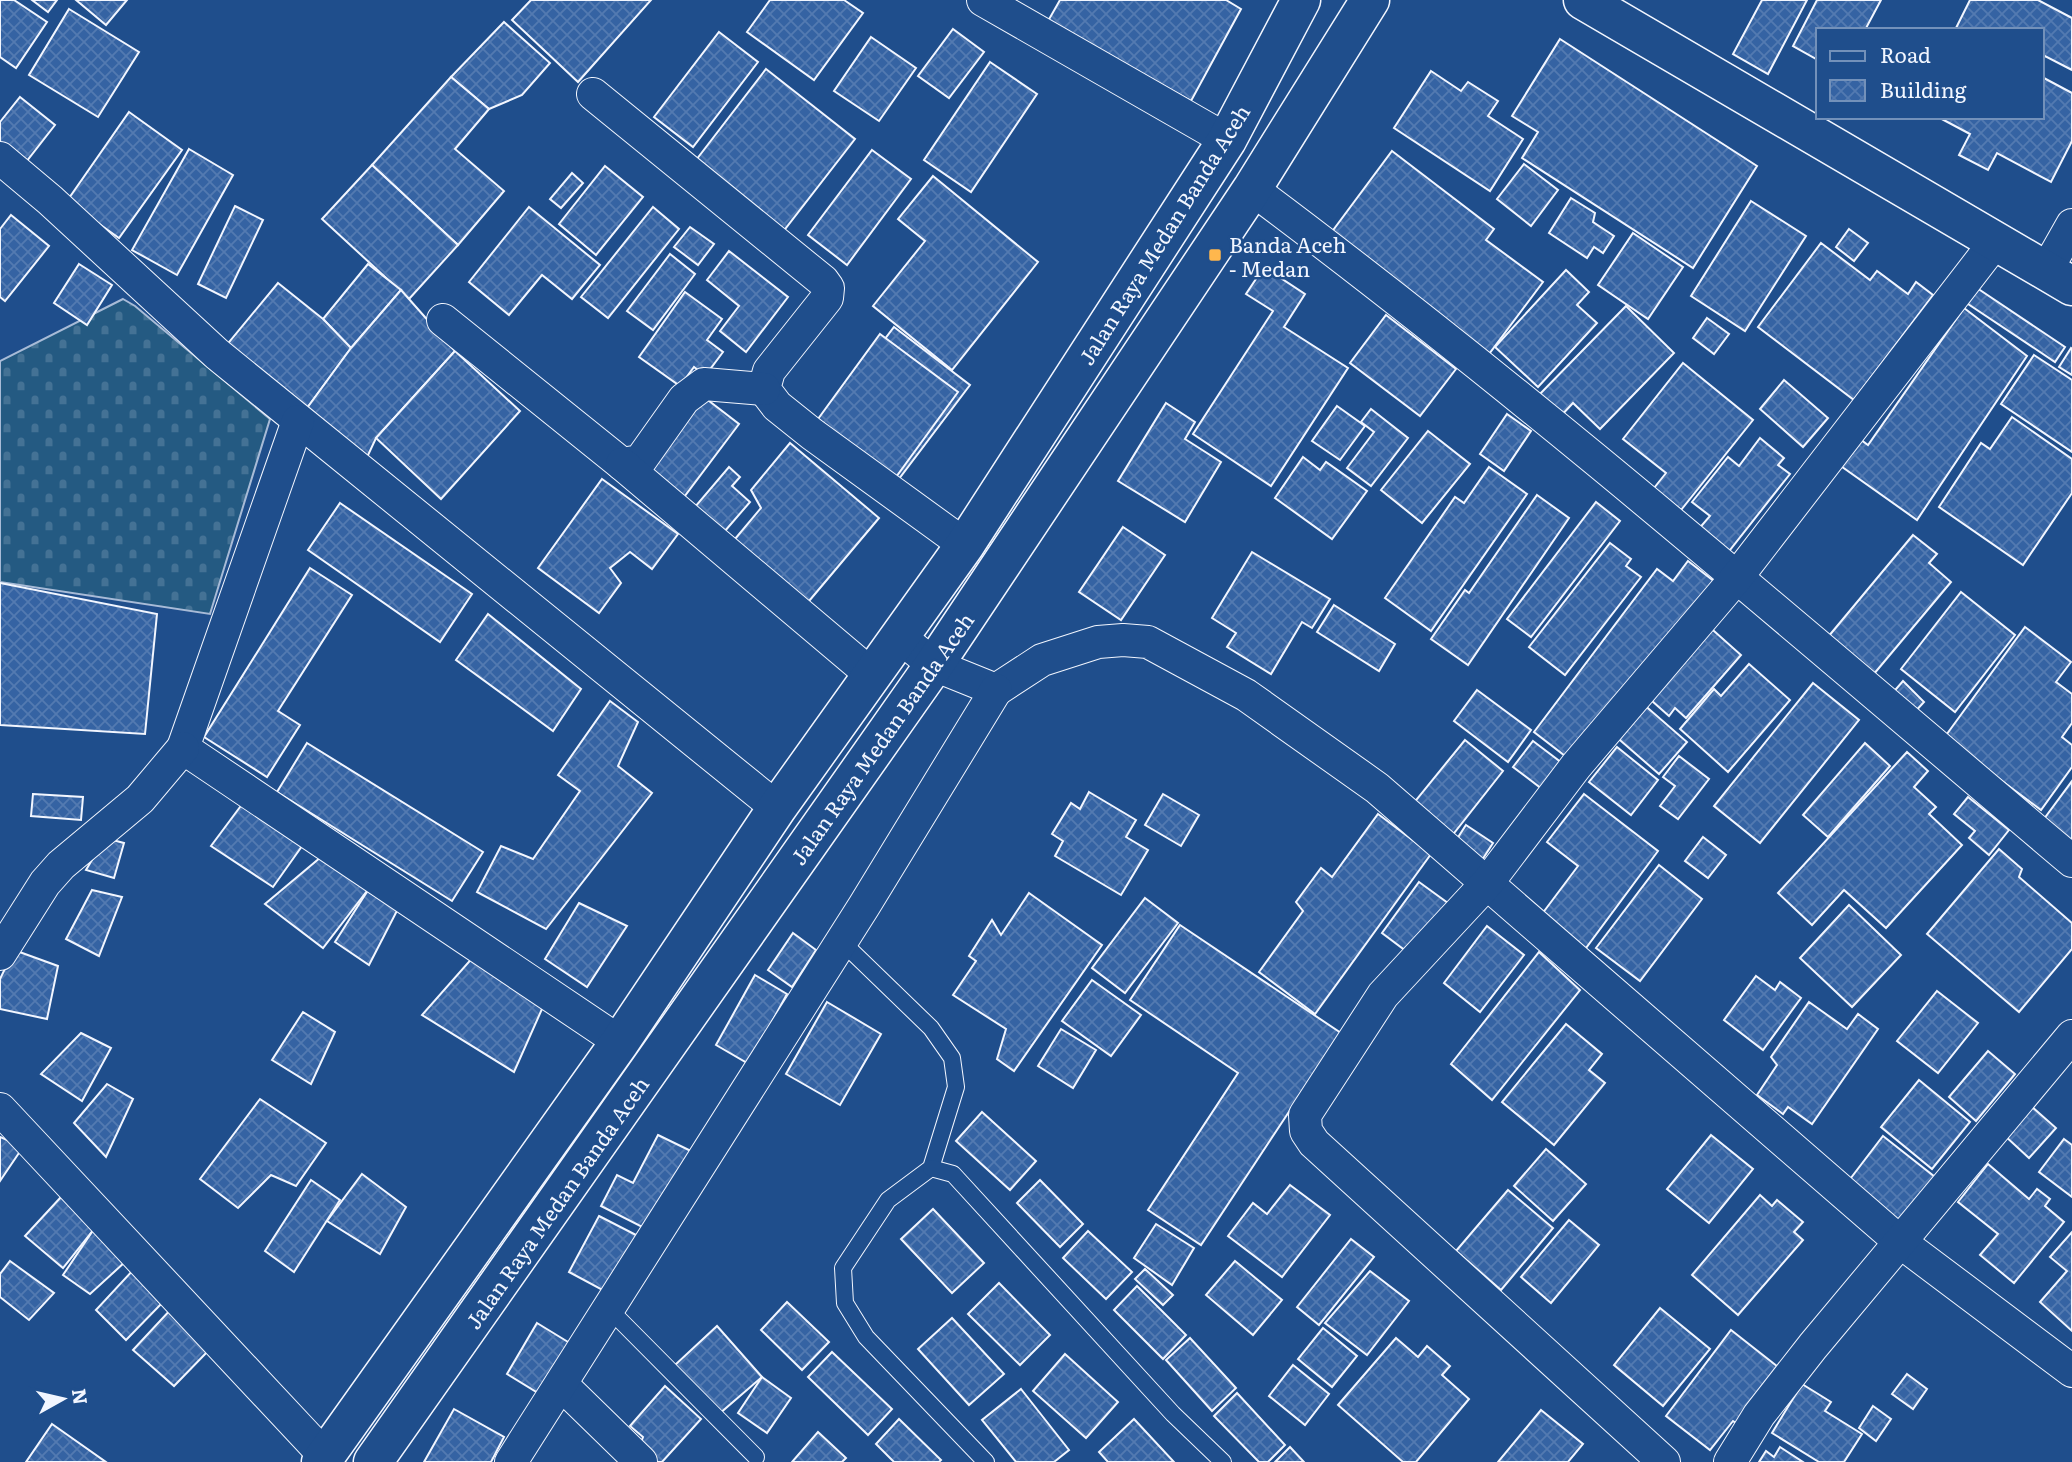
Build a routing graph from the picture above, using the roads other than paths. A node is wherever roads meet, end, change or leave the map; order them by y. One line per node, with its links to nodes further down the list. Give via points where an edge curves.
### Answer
1 (983, 0): 6 (street)
2 (1301, 0): 6 (highway, Jalan Raya Medan Banda Aceh)
3 (1370, 0): 8 (highway, Jalan Raya Medan Banda Aceh)
4 (1583, 0): 10 (highway)
5 (593, 94): 13 (street, via 783,246 828,288 827,298 769,372)
6 (1227, 140): 16 (highway, Jalan Raya Medan Banda Aceh)
7 (0, 159): 14 (street)
8 (1252, 189): 17 (street, via 1357,267); 19 (highway, Jalan Raya Medan Banda Aceh)
9 (2072, 225): 11 (street)
10 (1996, 242): 11 (highway); 17 (street)
11 (2059, 278)
12 (443, 320): 15 (street)
13 (764, 389): 15 (street, via 704,384 684,399 640,461); 16 (street, via 812,434)
14 (298, 421): 22 (street); 23 (street)
15 (622, 464): 20 (street)
16 (965, 545): 18 (highway, Jalan Raya Medan Banda Aceh)
17 (1737, 578): 24 (street); 25 (street, via 1576,766)
18 (901, 638): 19 (street); 20 (highway, Jalan Raya Medan Banda Aceh)
19 (933, 665): 21 (street); 38 (highway, Jalan Raya Medan Banda Aceh)
20 (873, 676): 23 (highway, Jalan Raya Medan Banda Aceh)
21 (996, 690): 25 (street, via 1041,660 1069,650 1098,642 1148,642 1246,695 1367,780); 26 (street)
22 (183, 748): 27 (street, via 140,799 45,883); 29 (street)
23 (777, 808): 29 (highway, Jalan Raya Medan Banda Aceh)
24 (2072, 860)
25 (1488, 882): 32 (street); 43 (street, via 1383,995 1305,1115 1307,1131 1314,1143)
26 (840, 940): 31 (lane, via 930,1028 952,1058 956,1087); 33 (street)
27 (0, 954)
28 (2072, 1036): 32 (street)
29 (620, 1042): 37 (highway, Jalan Raya Medan Banda Aceh)
30 (0, 1109): 37 (street)
31 (931, 1168): 41 (lane, via 888,1200 862,1238 843,1268 845,1303 866,1337); 42 (lane, via 954,1174)
32 (1899, 1241): 34 (street); 44 (street, via 1759,1415)
33 (608, 1308): 35 (street); 36 (lane)
34 (2072, 1371)
35 (561, 1384): 39 (street); 40 (street)
36 (756, 1457)
37 (323, 1459)
38 (373, 1462)
39 (511, 1462)
40 (641, 1462)
41 (986, 1462)
42 (1223, 1462)
43 (1664, 1462)
44 (1730, 1462)

